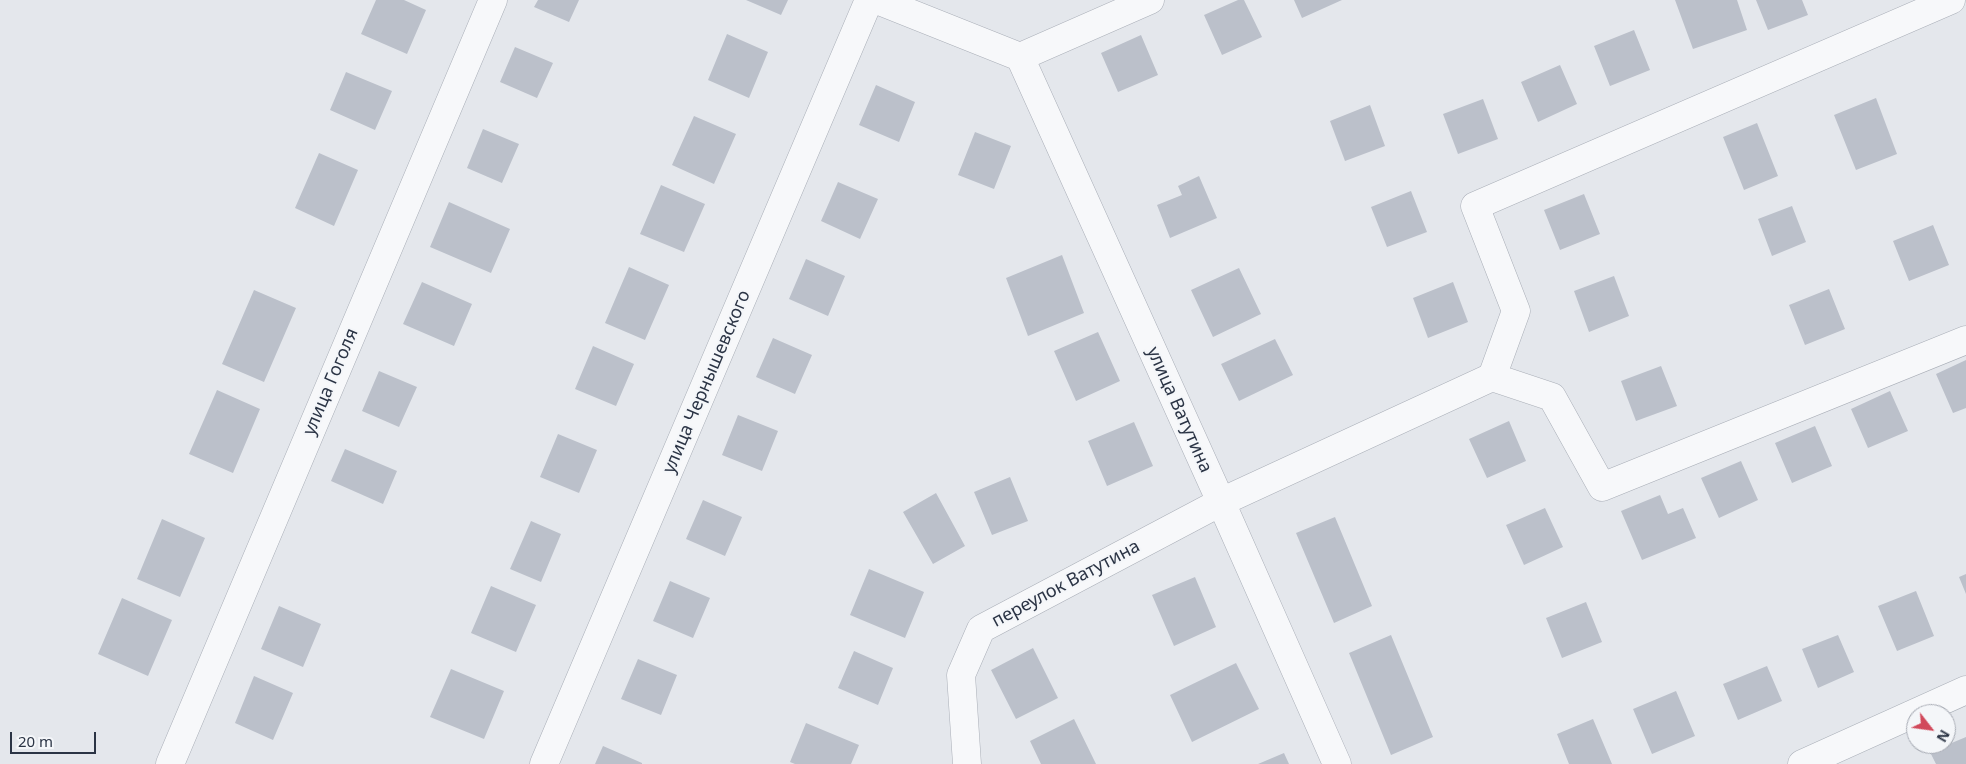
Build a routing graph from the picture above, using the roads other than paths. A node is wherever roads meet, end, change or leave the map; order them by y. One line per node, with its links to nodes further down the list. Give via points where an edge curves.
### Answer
1 (492, 0): 11 (street, улица Гоголя)
2 (869, 0): 12 (street, улица Чернышевского)
3 (877, 0): 6 (street)
4 (1150, 0): 6 (street)
5 (1952, 0): 8 (street, via 1475,206 1516,311)
6 (1020, 57): 9 (street, улица Ватутина)
7 (1966, 340): 8 (street, via 1602,487 1552,398)
8 (1492, 376): 9 (street, переулок Ватутина)
9 (1221, 502): 13 (street, переулок Ватутина, via 981,629 961,675); 14 (street, улица Ватутина)
10 (1966, 690): 15 (street)
11 (170, 764)
12 (544, 764)
13 (967, 764)
14 (1336, 764)
15 (1802, 764)

